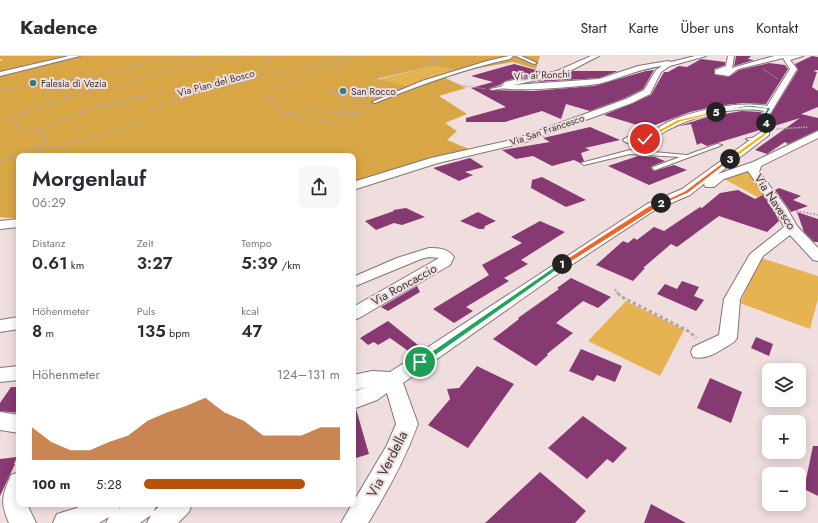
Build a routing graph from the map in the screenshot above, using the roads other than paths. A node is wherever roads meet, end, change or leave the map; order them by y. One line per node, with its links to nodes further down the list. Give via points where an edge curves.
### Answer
1 (78, 56): 13 (street)
2 (511, 56): 16 (lane, via 423,82)
3 (518, 56): 10 (lane)
4 (596, 56): 14 (street, Via ai Ronchi, via 560,73 508,84)
5 (703, 56): 11 (street, Via San Francesco)
6 (731, 56): 7 (street, via 729,67 718,72 729,74 736,68)
7 (782, 56)
8 (800, 56): 17 (street, via 785,59 794,69)
9 (35, 58): 12 (street)
10 (535, 63)
11 (676, 63): 14 (street, Via ai Ronchi, via 640,67 600,82); 25 (street, Via San Francesco, via 658,71 647,92 629,102 519,141 435,160)
12 (0, 66)
13 (0, 74)
14 (505, 87): 15 (lane)
15 (492, 89)
16 (374, 102)
17 (770, 109): 19 (street, via 749,106 733,108 678,121 650,138); 26 (street, via 758,136)
18 (816, 133): 23 (street)
19 (628, 140)
20 (719, 145): 21 (lane)
21 (687, 156): 22 (lane, via 630,152); 24 (lane)
22 (584, 164)
23 (757, 164): 26 (street, via 720,177 699,194); 31 (street, Via Navesco, via 753,172)
24 (655, 168)
25 (356, 185)
26 (686, 192): 40 (street, via 651,207 550,272)
27 (0, 217): 28 (street)
28 (16, 219)
29 (16, 223): 30 (street)
30 (0, 225)
31 (791, 228): 32 (street, Via Navesco); 37 (street, via 757,254 732,299 728,338)
32 (818, 257)
33 (356, 281): 34 (street, Via Roncaccio, via 426,253 439,252 447,257 445,262)
34 (356, 312)
35 (16, 323): 36 (street)
36 (0, 326)
37 (700, 352)
38 (16, 373): 39 (street)
39 (0, 376)
40 (392, 380): 41 (street, via 381,377 367,378); 42 (street); 53 (street, Via Verdella, via 407,424 374,492)
41 (356, 383)
42 (356, 399)
43 (0, 421): 44 (street)
44 (16, 424)
45 (16, 490): 49 (street, via 14,509)
46 (103, 507): 50 (street, via 81,520)
47 (142, 507): 51 (street)
48 (177, 507): 52 (street)
49 (23, 523)
50 (66, 523)
51 (119, 523)
52 (160, 523)
53 (354, 523)

